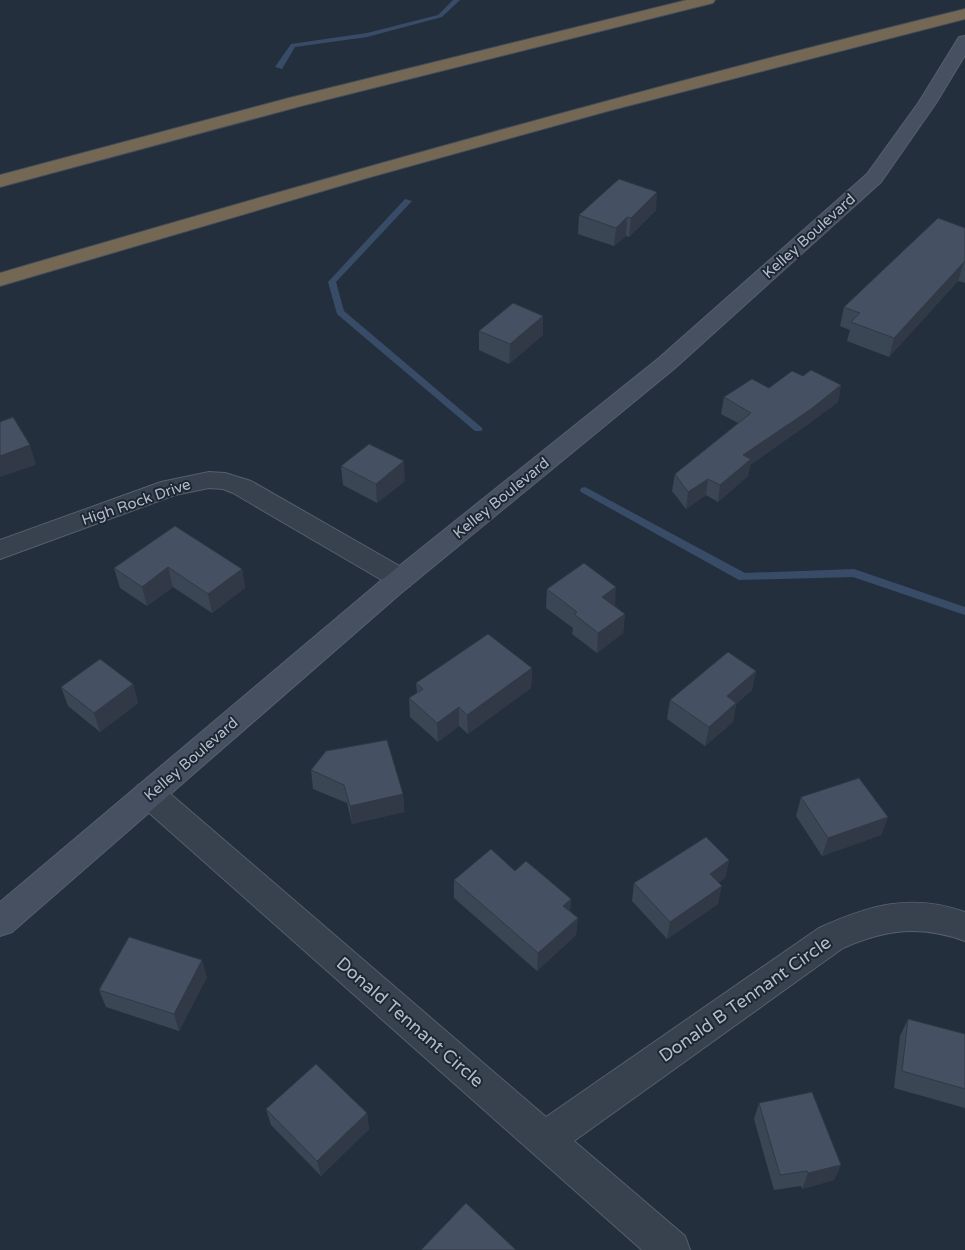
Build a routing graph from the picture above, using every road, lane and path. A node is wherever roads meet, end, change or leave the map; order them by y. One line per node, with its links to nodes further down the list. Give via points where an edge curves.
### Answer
1 (707, 0): 4 (highway, via 295,102)
2 (965, 14): 5 (highway, via 501,135)
3 (965, 41): 7 (main road, Kelley Boulevard, via 927,104 874,178 667,363)
4 (0, 181)
5 (0, 280)
6 (0, 550): 7 (street, High Rock Drive, via 170,488 209,480 225,481 242,487)
7 (401, 579): 8 (main road, Kelley Boulevard)
8 (149, 794): 9 (main road, Kelley Boulevard); 11 (street, Donald Tennant Circle)
9 (0, 922)
10 (965, 927): 11 (street, Donald B Tennant Circle, via 917,916 884,918 831,938)
11 (544, 1140): 12 (street, Donald Tennant Circle)
12 (671, 1250)

